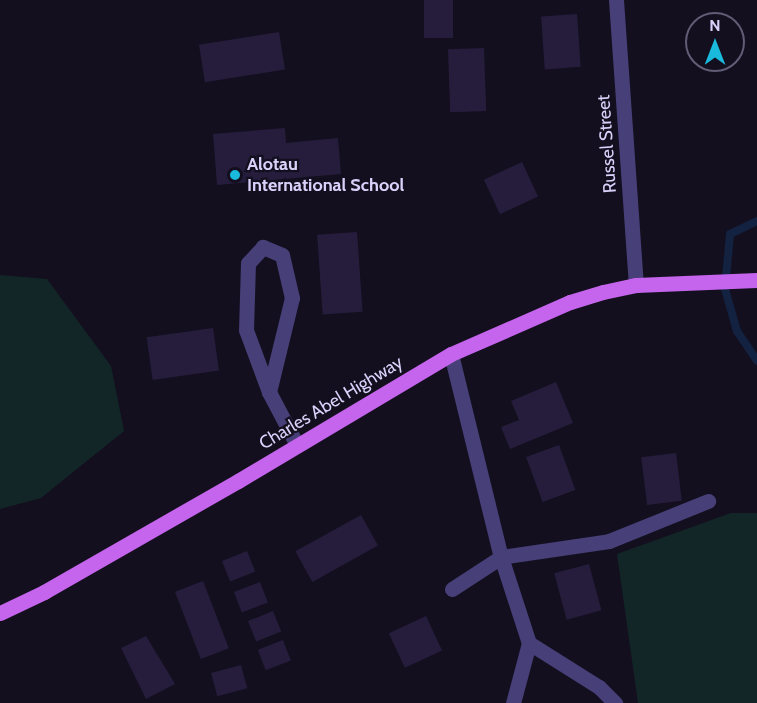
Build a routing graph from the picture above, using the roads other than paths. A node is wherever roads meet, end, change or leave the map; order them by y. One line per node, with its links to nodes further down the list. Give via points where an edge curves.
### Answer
1 (616, 0): 3 (street, Russel Street)
2 (757, 280): 3 (main road, Charles Abel Highway)
3 (636, 285): 4 (main road, Charles Abel Highway, via 570,302)
4 (451, 354): 6 (main road, Charles Abel Highway); 8 (street)
5 (269, 392): 5 (street, via 246,330 248,262 263,247 282,255 292,298); 6 (street)
6 (297, 446): 10 (main road, Charles Abel Highway, via 44,592)
7 (708, 501): 8 (street, via 609,541)
8 (501, 557): 9 (street); 11 (street)
9 (452, 589)
10 (0, 613)
11 (528, 643): 12 (street); 13 (street, via 599,687)
12 (513, 703)
13 (615, 703)

